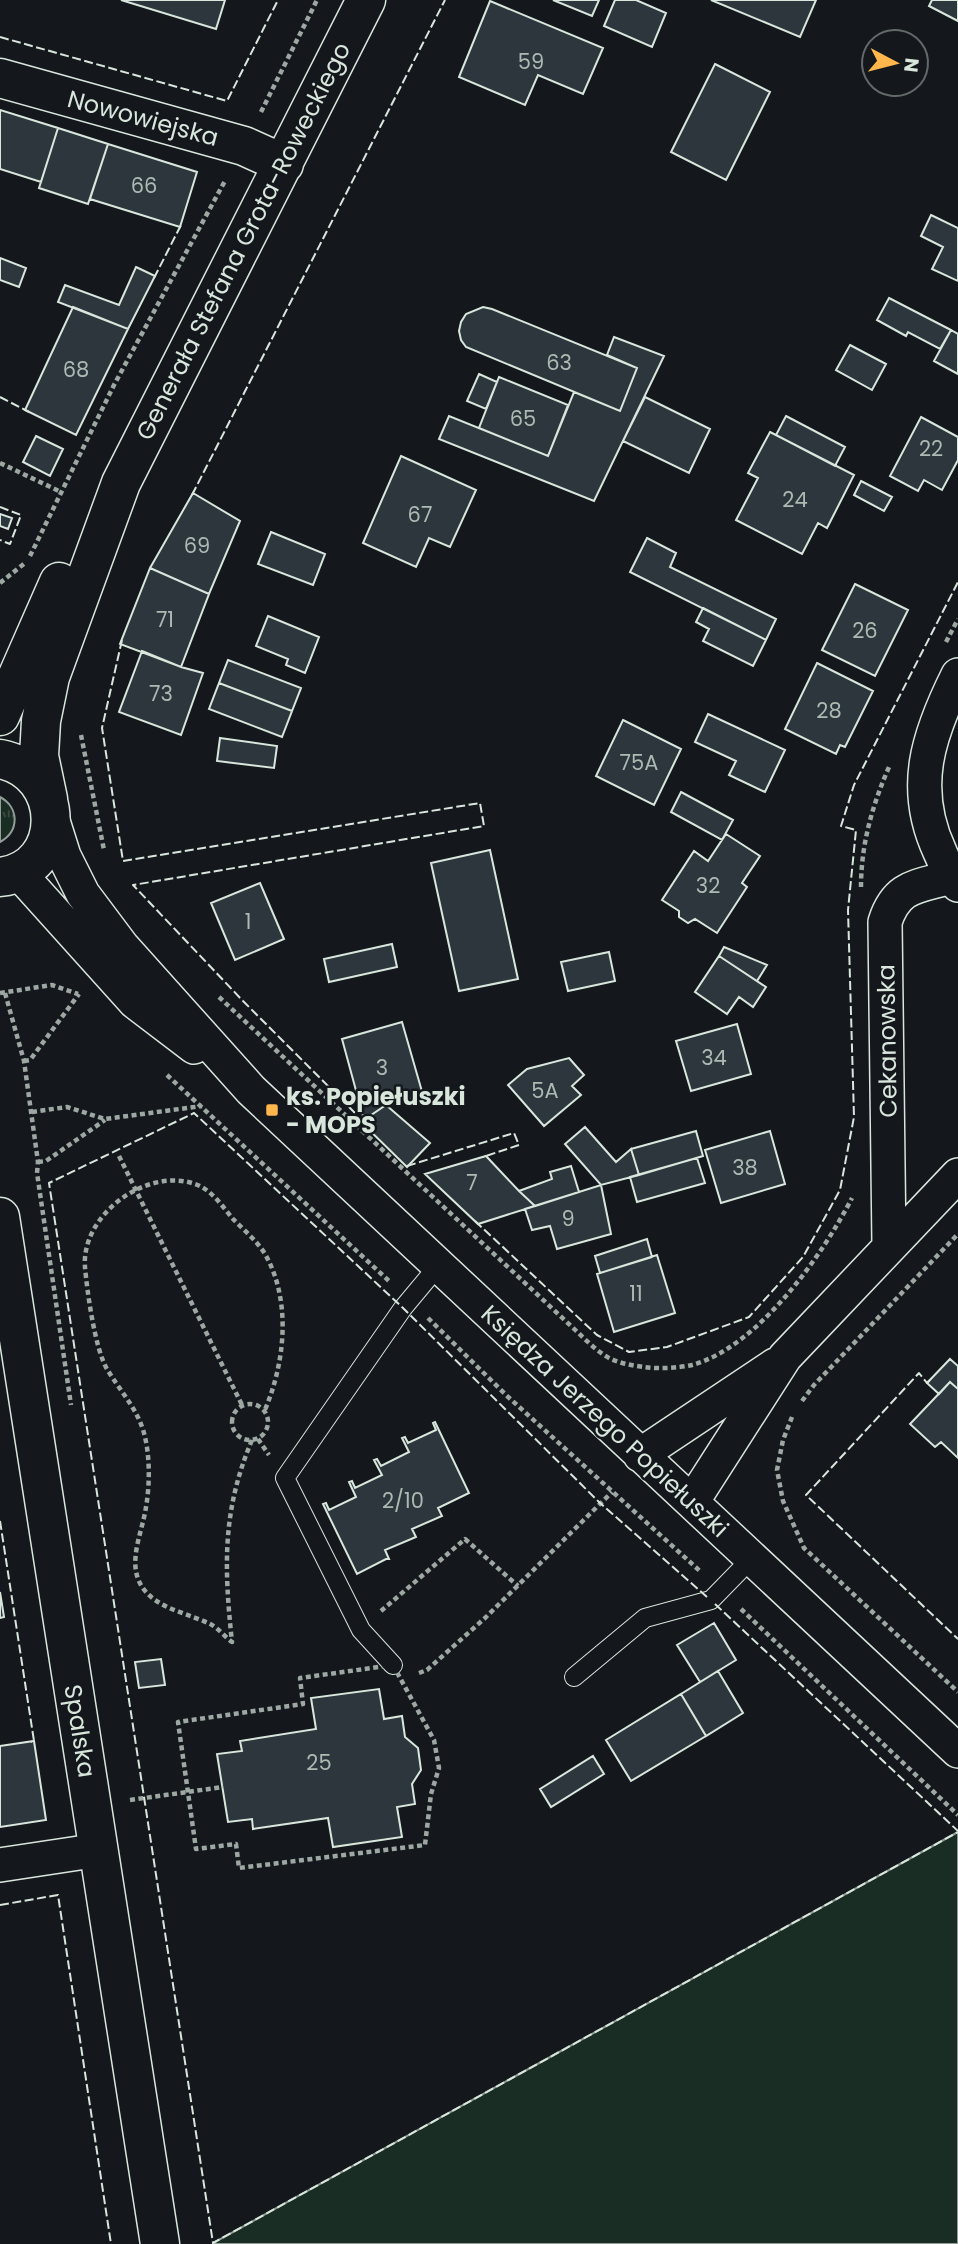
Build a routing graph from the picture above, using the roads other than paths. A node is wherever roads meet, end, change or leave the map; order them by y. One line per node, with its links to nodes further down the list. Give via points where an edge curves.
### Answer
1 (366, 0): 3 (street, Generała Stefana Grota-Roweckiego)
2 (0, 78): 3 (street, Nowowiejska, via 244,146)
3 (284, 164): 4 (street, Generała Stefana Grota-Roweckiego)
4 (121, 483): 6 (street, Generała Stefana Grota-Roweckiego, via 61,576); 8 (street, Generała Stefana Grota-Roweckiego, via 50,677 39,756)
5 (958, 675): 10 (street, Cekanowska, via 932,735 923,784 931,832)
6 (0, 716)
7 (0, 759): 8 (street, via 28,770 40,783)
8 (50, 808): 9 (street, via 50,834 43,850 32,863); 11 (street, Księdza Jerzego Popiełuszki, via 64,856 83,894 122,946)
9 (6, 877): 11 (street, Księdza Jerzego Popiełuszki, via 135,1002)
10 (955, 881): 14 (street, Cekanowska, via 903,891 891,905 886,922)
11 (251, 1090): 15 (street, Księdza Jerzego Popiełuszki)
12 (958, 1175): 14 (street)
13 (0, 1217): 23 (street, Spalska)
14 (889, 1246): 16 (street)
15 (438, 1266): 17 (street, Księdza Jerzego Popiełuszki); 20 (lane, via 285,1478 361,1630)
16 (785, 1357): 17 (street); 18 (street)
17 (640, 1455): 18 (street, Księdza Jerzego Popiełuszki)
18 (692, 1502): 19 (street, Księdza Jerzego Popiełuszki)
19 (752, 1558): 21 (lane, via 711,1600 645,1618); 22 (street, Księdza Jerzego Popiełuszki)
20 (393, 1665)
21 (575, 1677)
22 (958, 1751)
23 (99, 1850): 24 (street); 25 (street, Spalska)
24 (0, 1865)
25 (160, 2244)

